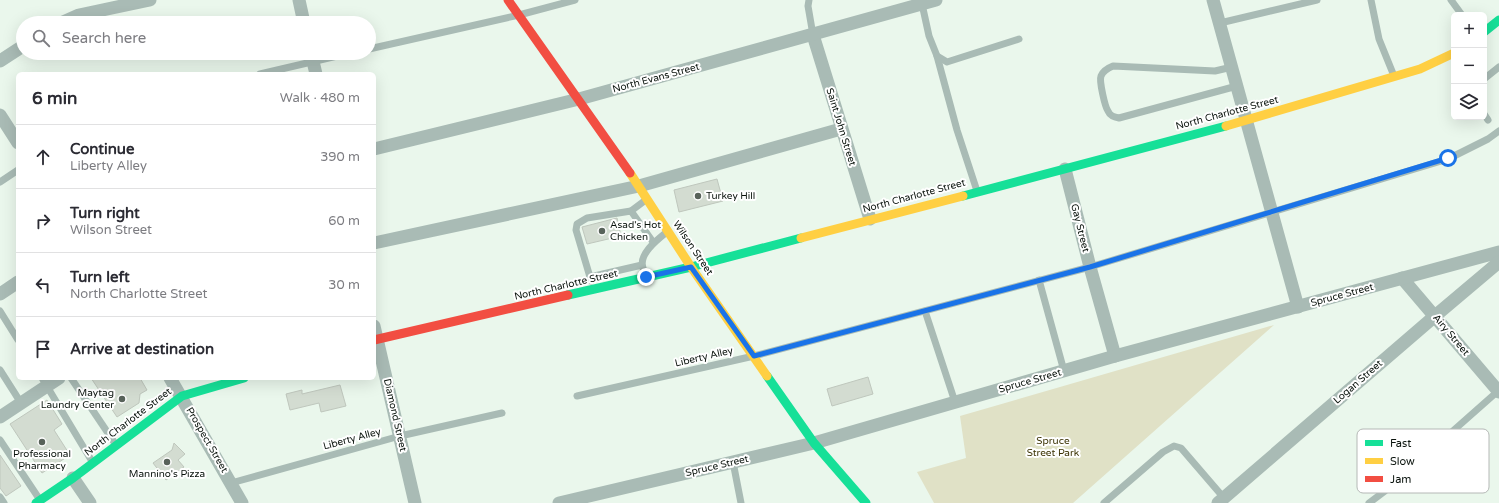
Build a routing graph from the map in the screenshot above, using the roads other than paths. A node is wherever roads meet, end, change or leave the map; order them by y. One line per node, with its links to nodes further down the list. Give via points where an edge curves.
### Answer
1 (150, 0): 14 (street)
2 (299, 0): 15 (street)
3 (508, 0): 13 (main road, Wilson Street)
4 (575, 0): 13 (lane)
5 (809, 0): 19 (lane)
6 (936, 0): 11 (street, North Evans Street)
7 (1213, 0): 17 (street)
8 (1317, 0): 17 (lane)
9 (1371, 0): 31 (lane, via 1379,39)
10 (1451, 0): 12 (lane)
11 (919, 3): 19 (street, North Evans Street); 23 (lane)
12 (1460, 12)
13 (519, 15): 21 (lane); 34 (main road, Wilson Street)
14 (77, 16)
15 (302, 16)
16 (1499, 20): 18 (main road)
17 (1220, 23): 28 (street)
18 (1487, 30)
19 (813, 35): 34 (street, North Evans Street); 37 (street, Saint John Street)
20 (1019, 39): 23 (lane, via 947,62)
21 (376, 47)
22 (16, 51): 26 (street)
23 (937, 56): 45 (lane, via 957,130)
24 (1451, 56): 31 (main road, North Charlotte Street)
25 (324, 60): 27 (lane)
26 (0, 61)
27 (313, 63): 30 (lane)
28 (1232, 67): 33 (street); 33 (lane, via 1215,71 1113,66 1104,71 1101,82 1107,110 1112,116 1119,118)
29 (1499, 67): 32 (lane)
30 (270, 72)
31 (1394, 77): 36 (main road, North Charlotte Street)
32 (1487, 77)
33 (1237, 86): 36 (street)
34 (579, 99): 40 (street, North Evans Street); 44 (main road, Wilson Street)
35 (0, 115): 39 (street)
36 (1247, 120): 41 (main road, North Charlotte Street); 48 (street)
37 (841, 129): 44 (street); 49 (street, Saint John Street)
38 (1499, 131): 48 (lane, Liberty Alley, via 1448,158)
39 (16, 140)
40 (376, 149)
41 (1064, 169): 45 (main road, North Charlotte Street); 57 (street, Gay Street)
42 (16, 171): 43 (lane)
43 (0, 182)
44 (638, 186): 46 (main road, Wilson Street); 51 (street)
45 (978, 191): 49 (main road, North Charlotte Street)
46 (647, 199): 47 (lane); 50 (main road, Wilson Street)
47 (631, 211): 52 (lane); 58 (lane, via 587,218 577,224 576,230)
48 (1272, 211): 57 (lane, Liberty Alley); 65 (street)
49 (870, 219): 56 (main road, North Charlotte Street)
50 (668, 231): 52 (lane); 56 (main road, Wilson Street)
51 (376, 242)
52 (653, 242): 55 (lane)
53 (1499, 252): 60 (street, Spruce Street)
54 (1499, 262): 68 (street, Logan Street)
55 (642, 265): 58 (lane); 59 (lane)
56 (691, 267): 59 (main road, North Charlotte Street); 71 (main road, Wilson Street)
57 (1090, 267): 61 (lane, Liberty Alley); 72 (street, Gay Street)
58 (590, 277): 63 (lane)
59 (646, 277): 63 (main road, North Charlotte Street)
60 (1402, 278): 65 (street, Spruce Street); 68 (street, Airy Street)
61 (1039, 280): 67 (lane, Liberty Alley); 74 (lane)
62 (16, 283): 64 (street)
63 (593, 290): 70 (main road, North Charlotte Street)
64 (0, 294)
65 (1298, 307): 72 (street, Spruce Street)
66 (0, 311): 69 (lane)
67 (925, 311): 71 (lane, Liberty Alley); 82 (lane)
68 (1435, 316): 79 (street, Airy Street); 97 (street, Logan Street)
69 (16, 337)
70 (376, 340): 87 (street, Diamond Street)
71 (754, 356): 81 (lane, Liberty Alley); 89 (main road, Wilson Street)
72 (1115, 356): 74 (street, Spruce Street)
73 (0, 370): 83 (lane)
74 (1064, 371): 82 (street, Spruce Street)
75 (72, 380): 90 (lane)
76 (171, 380): 80 (street, Prospect Street)
77 (237, 380): 80 (main road, North Charlotte Street)
78 (44, 382): 83 (street); 92 (lane)
79 (1499, 391): 86 (lane)
80 (182, 396): 90 (main road, North Charlotte Street); 94 (street, Prospect Street)
81 (577, 396)
82 (955, 402): 89 (street, Spruce Street)
83 (21, 403): 85 (street)
84 (502, 413): 87 (lane, Liberty Alley)
85 (0, 417)
86 (1456, 429)
87 (400, 436): 94 (lane, Liberty Alley); 103 (street, Diamond Street)
88 (0, 440): 98 (lane)
89 (814, 443): 91 (street, Spruce Street); 106 (main road, Wilson Street)
90 (117, 445): 92 (main road, North Charlotte Street)
91 (733, 462): 99 (street, Spruce Street); 105 (lane)
92 (93, 463): 93 (main road, North Charlotte Street)
93 (73, 478): 98 (main road, North Charlotte Street); 101 (street)
94 (231, 483): 102 (street, Prospect Street)
95 (1382, 493): 108 (lane)
96 (0, 497): 100 (lane)
97 (1225, 500): 107 (lane, via 1181,448 1174,446 1163,452)
98 (38, 501)
99 (577, 501): 104 (street, Spruce Street)
100 (4, 503)
101 (90, 503)
102 (242, 503)
103 (415, 503)
104 (559, 503)
105 (741, 503)
106 (866, 503)
107 (1104, 503)
108 (1369, 503)

